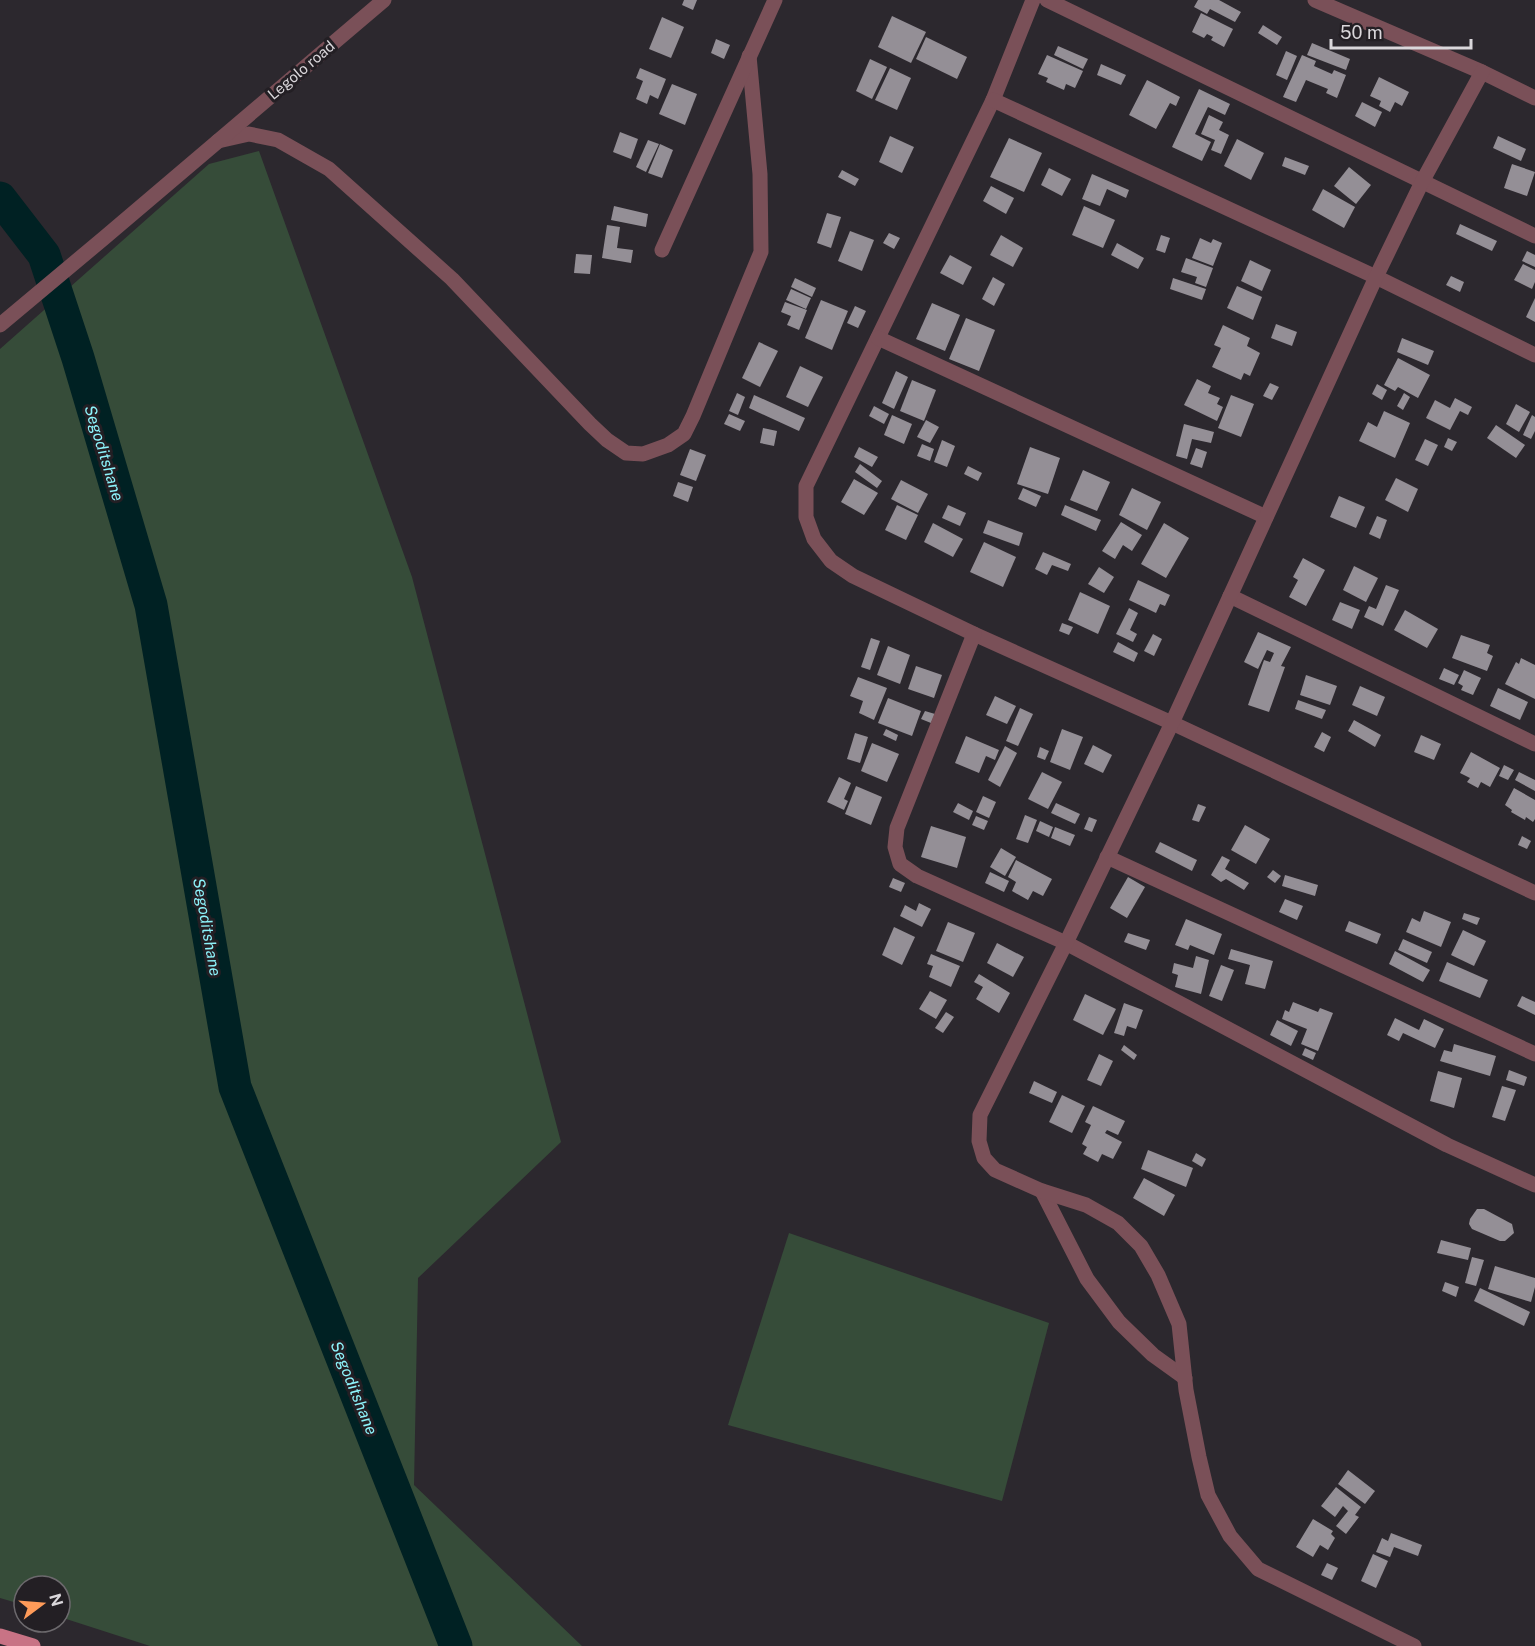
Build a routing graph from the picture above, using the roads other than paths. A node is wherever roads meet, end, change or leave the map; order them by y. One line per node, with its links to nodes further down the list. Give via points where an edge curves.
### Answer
1 (384, 0): 10 (street, Legolo road)
2 (775, 0): 6 (street)
3 (1033, 0): 9 (street)
4 (1047, 0): 11 (street)
5 (1315, 0): 7 (street)
6 (750, 56): 10 (street, via 760,174 761,252 684,434 643,454 626,453 607,441 452,279 329,169 278,140 249,134); 13 (street)
7 (1482, 72): 8 (street); 11 (street)
8 (1535, 98)
9 (993, 99): 14 (street); 16 (street)
10 (218, 141): 15 (street, Legolo road)
11 (1422, 182): 12 (street); 14 (street)
12 (1535, 236)
13 (662, 250)
14 (1376, 277): 17 (street); 18 (street)
15 (0, 325)
16 (878, 338): 18 (street); 20 (street, via 806,486 806,517 814,539 831,561 853,576)
17 (1535, 355)
18 (1266, 517): 19 (street)
19 (1230, 596): 21 (street); 22 (street)
20 (974, 634): 21 (street); 25 (street, via 897,828 895,847 900,864 917,876)
21 (1172, 723): 23 (street); 24 (street)
22 (1535, 744)
23 (1107, 857): 25 (street); 26 (street)
24 (1535, 892)
25 (1066, 943): 27 (street, via 1447,1145); 28 (street, via 980,1115 979,1141 984,1158 995,1170)
26 (1535, 1054)
27 (1535, 1185)
28 (1042, 1191): 29 (street, via 1087,1279 1119,1322 1153,1355); 29 (street, via 1086,1205 1118,1223 1141,1246 1179,1324)
29 (1185, 1378): 32 (street, via 1208,1496 1230,1536 1258,1569)
30 (0, 1636): 31 (main road)
31 (33, 1646)
32 (1414, 1646)

